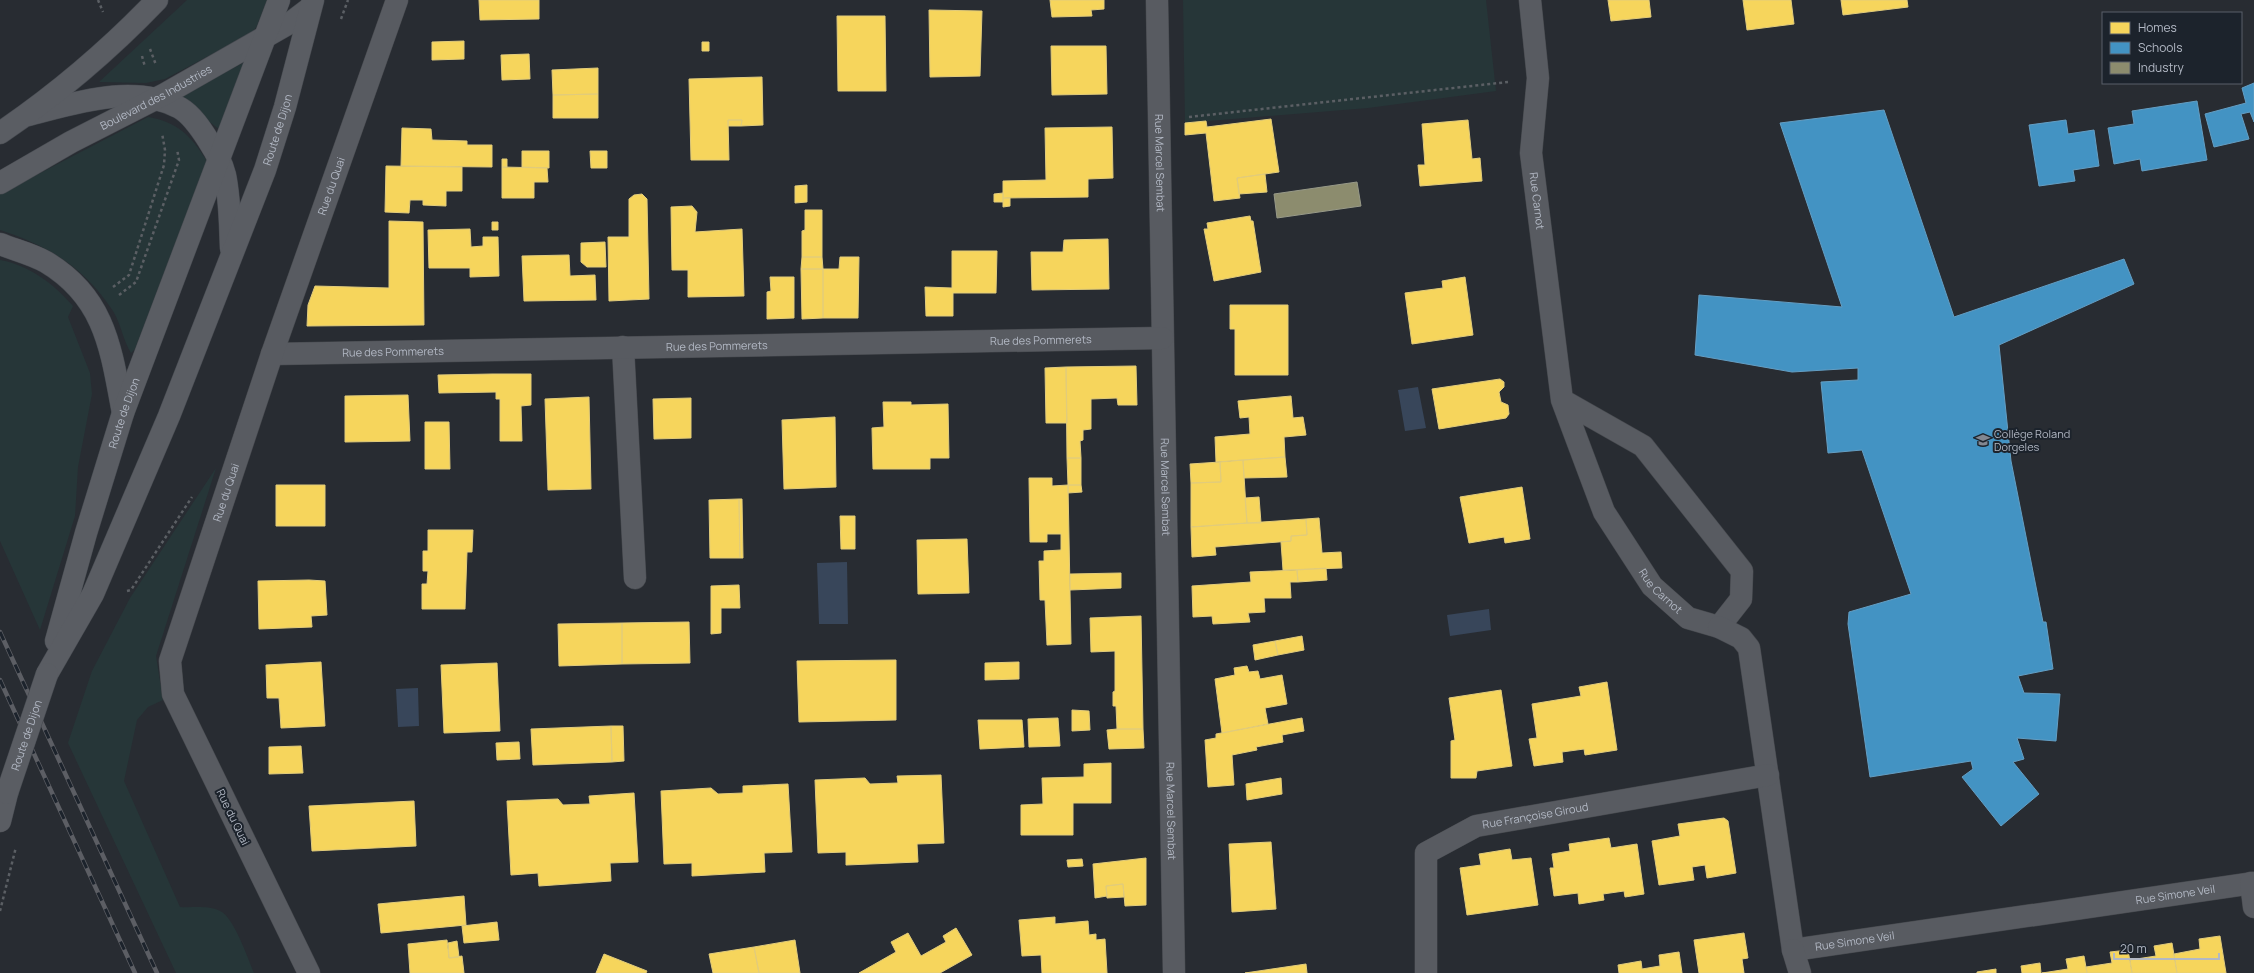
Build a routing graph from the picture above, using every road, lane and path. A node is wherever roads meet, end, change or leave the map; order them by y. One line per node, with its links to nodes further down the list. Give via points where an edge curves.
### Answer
1 (98, 0): 8 (path, via 101,11)
2 (157, 0): 8 (main road)
3 (279, 0): 9 (main road, Route de Dijon)
4 (397, 0): 22 (street, Rue du Quai)
5 (1157, 0): 13 (street, Rue Marcel Sembat)
6 (1530, 0): 10 (street, Rue Carnot)
7 (312, 4): 9 (main road, Boulevard des Industries, via 293,21); 18 (main road, Route de Dijon, via 268,163)
8 (122, 34): 11 (path, via 142,54); 12 (main road)
9 (264, 37): 11 (main road, Boulevard des Industries); 15 (main road, Route de Dijon)
10 (1538, 78): 13 (path); 23 (street, Rue Carnot, via 1531,153)
11 (156, 99): 12 (main road, Route de Dijon, via 135,96 103,98); 15 (main road, Route de Dijon, via 185,113 200,127); 16 (main road, Boulevard des Industries, via 71,142); 19 (path, via 165,150 164,165 129,276)
12 (28, 115): 14 (main road)
13 (1159, 120): 20 (street, Rue Marcel Sembat)
14 (0, 134)
15 (220, 158): 18 (main road, Route de Dijon, via 228,197); 24 (main road, Route de Dijon)
16 (0, 183)
17 (0, 244): 19 (main road, via 44,261 72,279)
18 (231, 256): 27 (main road, Route de Dijon, via 169,416)
19 (91, 303): 24 (main road, via 102,322)
20 (1162, 338): 21 (street, Rue des Pommerets); 38 (street, Rue Marcel Sembat)
21 (623, 347): 22 (street, Rue des Pommerets); 26 (street)
22 (272, 354): 37 (street, Rue du Quai, via 170,661 173,694)
23 (1562, 400): 28 (street, Rue Carnot, via 1604,512 1652,586 1688,618); 28 (street, via 1643,446 1742,572 1741,599)
24 (123, 413): 29 (main road, Route de Dijon)
25 (194, 493): 27 (path, via 131,590 108,596)
26 (635, 578)
27 (93, 594): 29 (main road, Route de Dijon)
28 (1719, 627): 30 (street, via 1741,638 1749,648)
29 (47, 674): 31 (main road, Route de Dijon, bridge)
30 (1768, 775): 36 (street); 39 (street, Rue Françoise Giroud, via 1476,826 1426,853)
31 (0, 821)
32 (17, 842): 35 (path)
33 (2252, 883): 34 (street); 36 (street, Rue Simone Veil)
34 (2254, 907)
35 (0, 911)
36 (1793, 950): 40 (street)
37 (309, 973)
38 (1174, 973)
39 (1426, 973)
40 (1800, 973)

